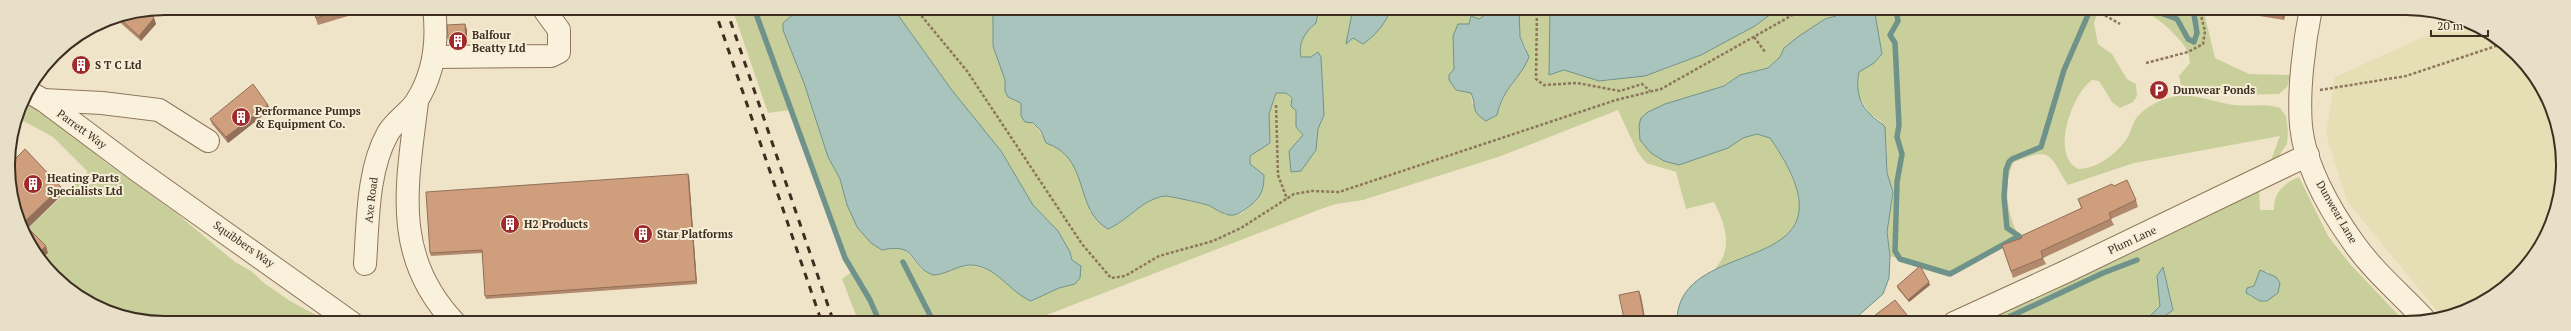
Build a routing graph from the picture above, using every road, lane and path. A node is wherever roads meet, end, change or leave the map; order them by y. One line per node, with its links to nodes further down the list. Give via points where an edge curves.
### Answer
1 (435, 15): 13 (street, Axe Road)
2 (548, 15): 13 (street, via 559,30 559,52 551,56)
3 (919, 15): 23 (path, via 967,71 1082,244 1111,278 1125,276 1159,256 1213,241 1241,228)
4 (1537, 15): 16 (path, via 1536,79 1544,85 1576,83 1620,91 1642,84)
5 (1793, 15): 10 (path)
6 (2104, 15): 9 (path)
7 (2201, 15): 14 (path, via 2205,30 2203,44 2188,52)
8 (2310, 15): 15 (street, Dunwear Lane)
9 (2120, 24)
10 (1754, 38): 12 (path); 16 (path, via 1661,89)
11 (2497, 46): 15 (path, via 2406,76 2322,90)
12 (1766, 53)
13 (434, 57): 18 (street, Axe Road)
14 (2146, 63)
15 (2302, 90): 21 (street, Dunwear Lane, via 2301,127)
16 (1651, 91): 23 (path, via 1616,100 1339,192 1312,191 1294,194)
17 (36, 96): 20 (street, via 159,110); 22 (street, Parrett Way)
18 (416, 102): 24 (street, Axe Road, via 388,133 373,176); 27 (street, via 407,194 407,222 411,243 430,293)
19 (1276, 105): 23 (path, via 1278,175)
20 (208, 141)
21 (2308, 155): 25 (street, Dunwear Lane, via 2322,190 2354,243); 28 (street, Plum Lane)
22 (134, 168): 26 (street, Squibbers Way)
23 (1287, 199)
24 (365, 264)
25 (2421, 315)
26 (342, 316)
27 (449, 316)
28 (1969, 316)

